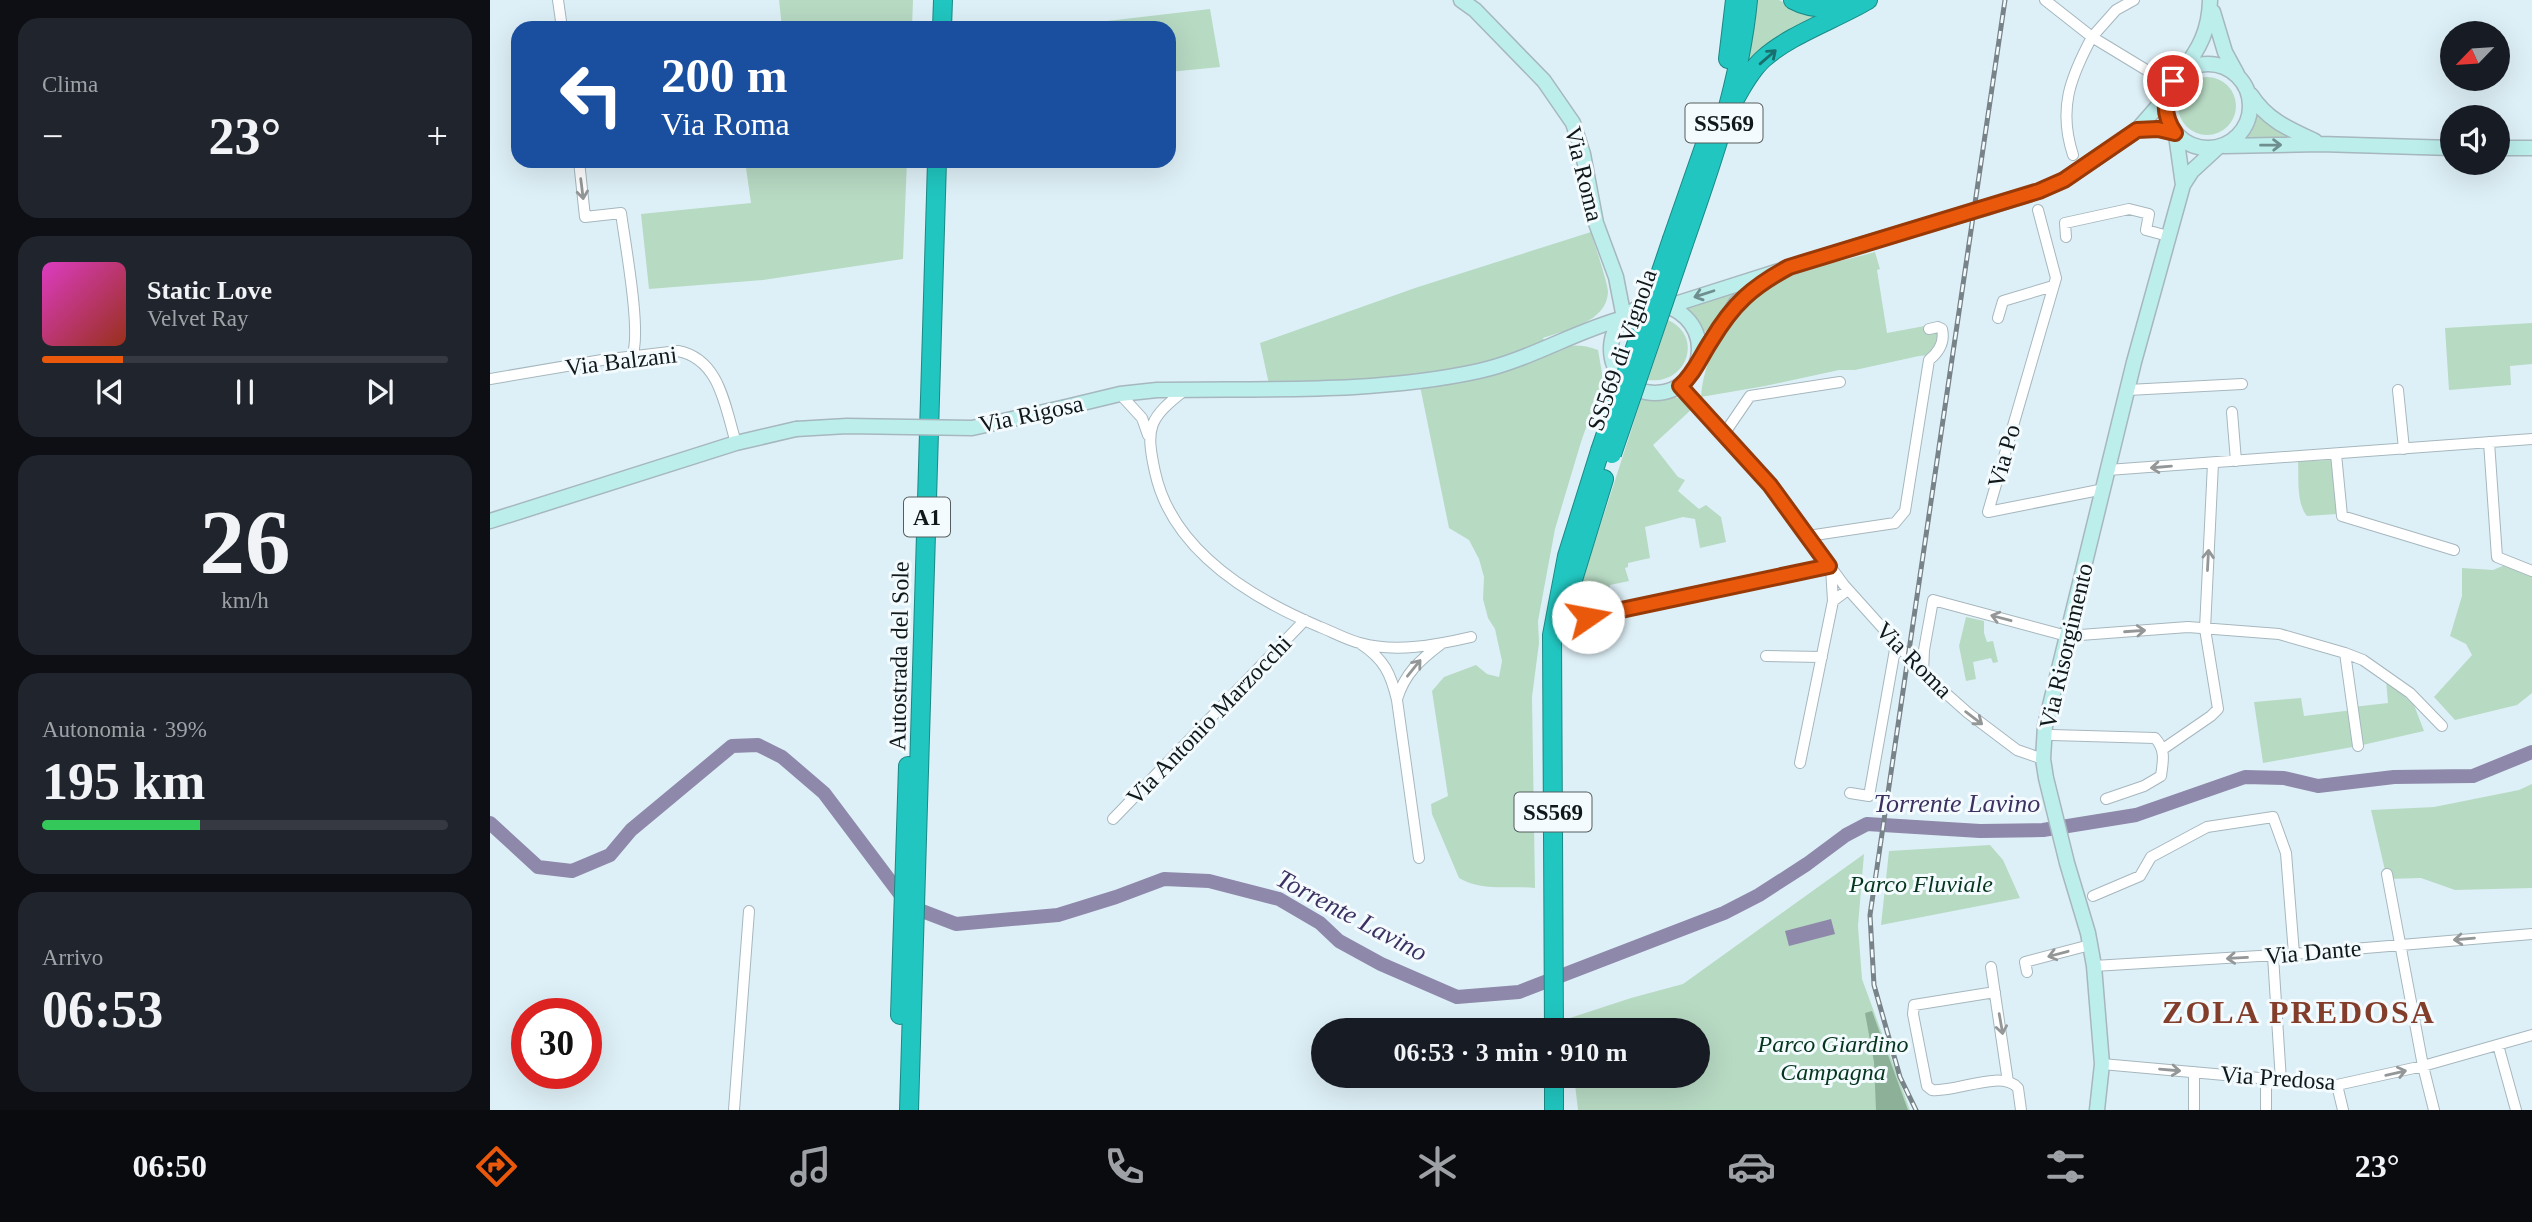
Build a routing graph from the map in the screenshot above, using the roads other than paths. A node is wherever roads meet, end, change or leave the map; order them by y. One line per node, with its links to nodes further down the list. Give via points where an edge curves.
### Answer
1 (558, 0): 15 (street)
2 (931, 0): 16 (highway)
3 (943, 0): 17 (highway)
4 (1461, 0): 14 (main road, Via Roma)
5 (1477, 0): 14 (main road, Via Roma)
6 (1728, 0): 19 (highway)
7 (1735, 0): 19 (highway, SS569 di Vignola / SS569)
8 (1748, 0): 25 (highway, SS569 di Vignola / SS569)
9 (1793, 0): 13 (highway, via 1804,6 1838,9)
10 (2045, 0): 18 (street)
11 (2134, 0): 18 (street, via 2116,10)
12 (2210, 0): 21 (main road, via 2204,39); 22 (main road, via 2225,52)
13 (1864, 2): 25 (highway, one-way to 13, via 1763,60 1785,43)
14 (1482, 17): 43 (main road, Via Roma, via 1549,87 1573,123 1596,223)
15 (561, 21)
16 (930, 21)
17 (942, 21)
18 (2092, 37): 20 (street); 33 (street, via 2076,66 2068,98 2065,131)
19 (1731, 46): 41 (highway, SS569 di Vignola / SS569)
20 (2147, 71): 21 (street); 24 (street)
21 (2178, 75): 22 (main road, via 2189,67 2215,64); 24 (main road)
22 (2238, 75): 23 (main road)
23 (2246, 88): 28 (main road, via 2278,125); 29 (main road, via 2247,122 2242,132)
24 (2166, 97): 26 (main road); 27 (main road, via 2165,111)
25 (1727, 111): 41 (highway, SS569 di Vignola / SS569, via 1709,171)
26 (2137, 130): 27 (main road); 42 (main road, bridge, via 2064,180 2039,191)
27 (2176, 134): 29 (main road, via 2198,148); 37 (main road, Via Risorgimento)
28 (2319, 144): 29 (main road, one-way to 28); 30 (main road)
29 (2220, 147): 37 (main road, Via Risorgimento)
30 (2440, 148)
31 (2510, 148): 32 (main road)
32 (2532, 148)
33 (2073, 155)
34 (580, 168): 52 (street, one-way to 52, via 585,217 621,213 636,327)
35 (926, 168): 130 (highway, Autostrada del Sole / A1)
36 (937, 168): 131 (highway, Autostrada del Sole / A1)
37 (2183, 185): 39 (main road, Via Risorgimento)
38 (2038, 210): 44 (street, Via Po, via 2056,278)
39 (2168, 236): 40 (street, via 2146,230 2149,214 2129,209 2065,223); 59 (main road, Via Risorgimento)
40 (2066, 237)
41 (1678, 241): 118 (highway, SS569 di Vignola / SS569, bridge, via 1606,452 1560,626 1553,717)
42 (1789, 267): 46 (main road, one-way to 46); 53 (main road, via 1736,303)
43 (1616, 277): 45 (main road, Via Roma, via 1626,293); 47 (main road, Via Roma)
44 (2053, 286): 48 (street, via 2003,301); 73 (street, Via Po, via 1988,512)
45 (1646, 306): 46 (main road); 47 (main road)
46 (1666, 307): 53 (main road, via 1683,315 1695,331)
47 (1624, 318): 50 (main road, Via Rigosa); 51 (main road)
48 (1998, 318)
49 (1929, 329): 75 (street, via 1938,327 1943,332 1939,349 1929,360 1906,510 1895,523)
50 (1578, 335): 51 (main road, via 1598,337); 58 (main road, Via Rigosa, via 1483,370 1433,381)
51 (1611, 346): 57 (main road, via 1616,369 1635,388 1660,393)
52 (632, 356): 54 (street, Via Balzani); 67 (street, Via Balzani, via 678,351 704,362 715,378)
53 (1696, 364): 57 (main road)
54 (490, 379)
55 (1840, 382): 63 (street, via 1750,396)
56 (2242, 384): 59 (street)
57 (1680, 386): 63 (street, Via Roma)
58 (1185, 390): 61 (main road, Via Rigosa); 64 (street, via 1164,407)
59 (2128, 390): 72 (main road, Via Risorgimento)
60 (2398, 390): 68 (street)
61 (1121, 394): 64 (street, via 1142,418); 67 (main road, Via Rigosa, bridge, via 972,428 796,429)
62 (2232, 412): 70 (street)
63 (1724, 434): 75 (street, Via Roma)
64 (1148, 435): 82 (street, via 1165,501 1191,541 1243,588)
65 (2532, 439): 66 (street)
66 (2489, 442): 68 (street); 78 (street, via 2497,557)
67 (736, 443): 74 (main road, Via Rigosa)
68 (2404, 449): 69 (street)
69 (2336, 454): 70 (street); 76 (street, via 2342,516)
70 (2236, 461): 71 (street)
71 (2213, 463): 72 (street, one-way to 72); 83 (street, one-way to 71)
72 (2108, 470): 73 (main road, Via Risorgimento)
73 (2104, 489): 84 (main road, Via Risorgimento)
74 (490, 521)
75 (1808, 536): 77 (street, Via Roma)
76 (2454, 550)
77 (1830, 567): 79 (street, Via Roma); 80 (street); 81 (street)
78 (2532, 570)
79 (1848, 590): 80 (street); 88 (street, Via Roma)
80 (1833, 601): 92 (street)
81 (1574, 620)
82 (1306, 621): 86 (street); 104 (street, Via Antonio Marzocchi)
83 (2205, 629): 84 (street, one-way to 83); 90 (street, via 2279,634); 99 (street, via 2218,709)
84 (2067, 635): 89 (street, one-way to 89, via 1933,600); 100 (main road, Via Risorgimento, via 2045,726)
85 (1472, 636): 87 (street)
86 (1360, 644): 87 (street); 95 (street, via 1371,650 1392,677)
87 (1441, 644): 95 (street, one-way to 87, via 1411,668)
88 (1896, 644): 93 (street, Via Roma); 102 (street, via 1869,796)
89 (1924, 650): 93 (street); 94 (street)
90 (2345, 653): 96 (street, via 2410,693); 98 (street)
91 (1766, 656): 92 (street)
92 (1822, 657): 101 (street)
93 (1910, 658): 94 (street, Via Roma)
94 (1923, 673): 100 (street, Via Roma, one-way to 100, via 2017,750)
95 (1397, 700): 105 (street)
96 (2442, 726)
97 (2052, 735): 99 (street, Via Risorgimento, via 2155,738)
98 (2358, 746)
99 (2163, 749): 103 (street, via 2161,776)
100 (2043, 759): 107 (main road, Via Risorgimento, via 2067,863)
101 (1800, 764)
102 (1850, 793)
103 (2106, 799)
104 (1113, 819)
105 (1419, 858)
106 (2387, 874): 111 (street)
107 (2085, 899): 110 (main road, Via Risorgimento); 112 (street, via 2140,876 2151,857 2207,827 2273,817 2286,853)
108 (750, 911): 129 (street)
109 (2532, 933): 111 (street, Via Dante, one-way to 111)
110 (2090, 945): 114 (main road, Via Risorgimento); 116 (street, one-way to 116)
111 (2400, 945): 112 (street, Via Dante); 122 (street)
112 (2294, 954): 113 (street, Via Dante)
113 (2273, 956): 114 (street, Via Dante, one-way to 114); 125 (street)
114 (2094, 966): 121 (main road, Via Risorgimento)
115 (1991, 967): 117 (street)
116 (2026, 967)
117 (1995, 992): 126 (street, one-way to 126); 126 (street, via 1914,1009 1927,1086 1932,1090)
118 (1554, 1018)
119 (2532, 1035): 120 (street, Via Predosa)
120 (2498, 1045): 122 (street, Via Predosa); 139 (street)
121 (2102, 1064): 123 (street, Via Predosa, one-way to 123); 134 (main road, Via Risorgimento)
122 (2423, 1066): 127 (street, Via Predosa, one-way to 122); 138 (street)
123 (2194, 1072): 124 (street, Via Predosa); 135 (street)
124 (2266, 1079): 125 (street, Via Predosa); 136 (street)
125 (2281, 1081): 127 (street, Via Predosa)
126 (2008, 1082): 133 (street, via 2018,1088)
127 (2337, 1085): 137 (street)
128 (1554, 1088): 132 (highway)
129 (734, 1110)
130 (897, 1110)
131 (909, 1110)
132 (1554, 1110)
133 (2021, 1110)
134 (2097, 1110)
135 (2194, 1110)
136 (2266, 1110)
137 (2343, 1110)
138 (2434, 1110)
139 (2516, 1110)

